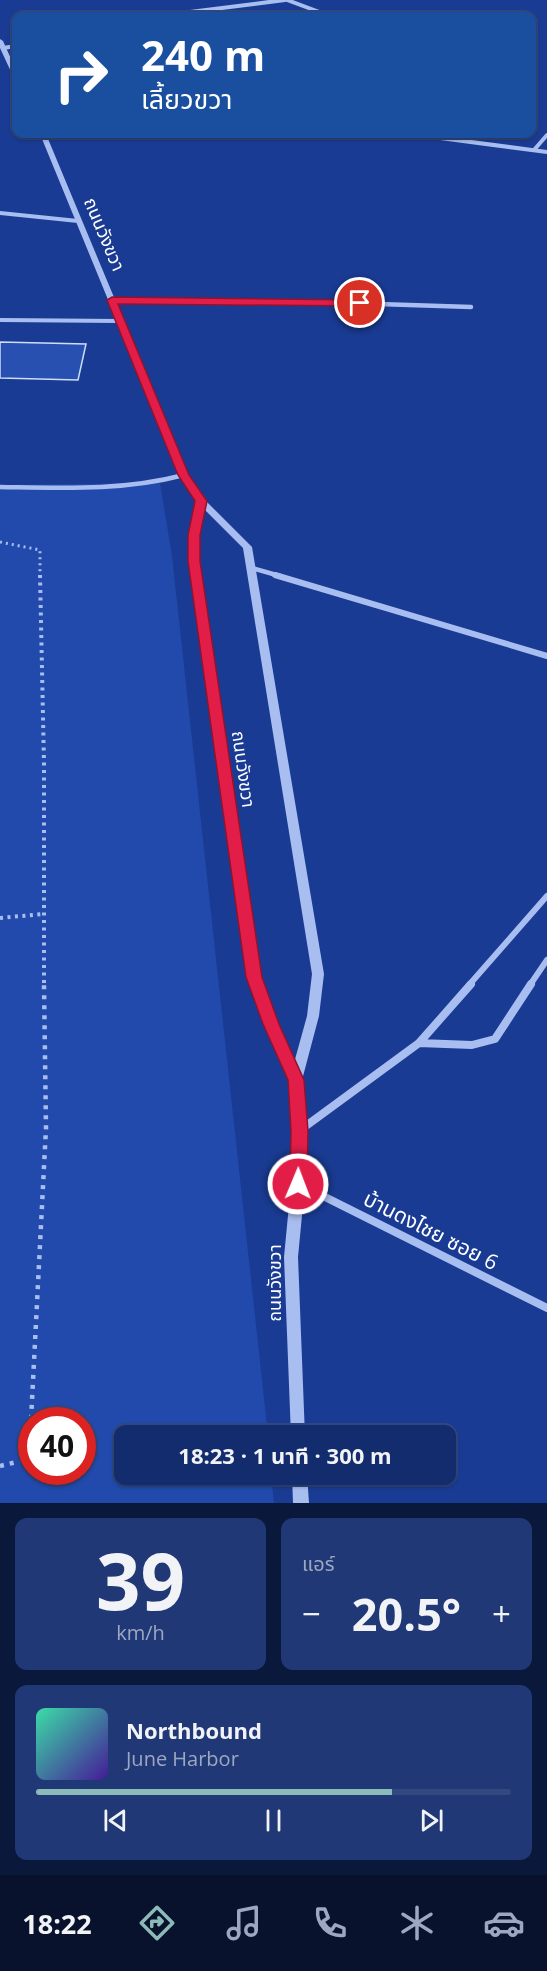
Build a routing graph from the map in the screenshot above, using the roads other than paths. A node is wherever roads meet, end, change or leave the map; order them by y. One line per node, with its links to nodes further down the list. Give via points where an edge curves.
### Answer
1 (286, 0): 2 (street); 3 (street)
2 (190, 12)
3 (319, 12)
4 (1, 45): 5 (street)
5 (12, 68)
6 (547, 135): 9 (street)
7 (45, 138): 12 (street, ถนนวังขวา)
8 (441, 138): 9 (street)
9 (534, 150): 10 (street)
10 (547, 152)
11 (0, 213): 12 (street)
12 (78, 221): 13 (street, ถนนวังขวา)
13 (112, 300): 14 (street); 16 (street, ถนนวังขวา)
14 (471, 307)
15 (0, 320): 16 (lane)
16 (120, 321): 17 (street, ถนนวังขวา)
17 (184, 475): 18 (street, via 118,489); 19 (street, ถนนวังขวา)
18 (0, 487)
19 (201, 501): 20 (street, via 247,547); 25 (street, ถนนวังขวา, via 194,535 194,561 254,977)
20 (252, 568): 21 (street); 25 (street, via 318,974 313,1016)
21 (547, 656)
22 (547, 896): 24 (street)
23 (547, 960): 24 (street, via 495,1039 472,1045)
24 (419, 1043): 26 (street)
25 (296, 1080): 26 (street, ถนนวังขวา)
26 (299, 1131): 27 (street, ถนนวังขวา)
27 (298, 1184): 28 (street, บ้านดงไชย ซอย 6); 29 (street, ถนนวังขวา, via 291,1257)
28 (547, 1308)
29 (298, 1425)
30 (300, 1485): 31 (street)
31 (301, 1503)

